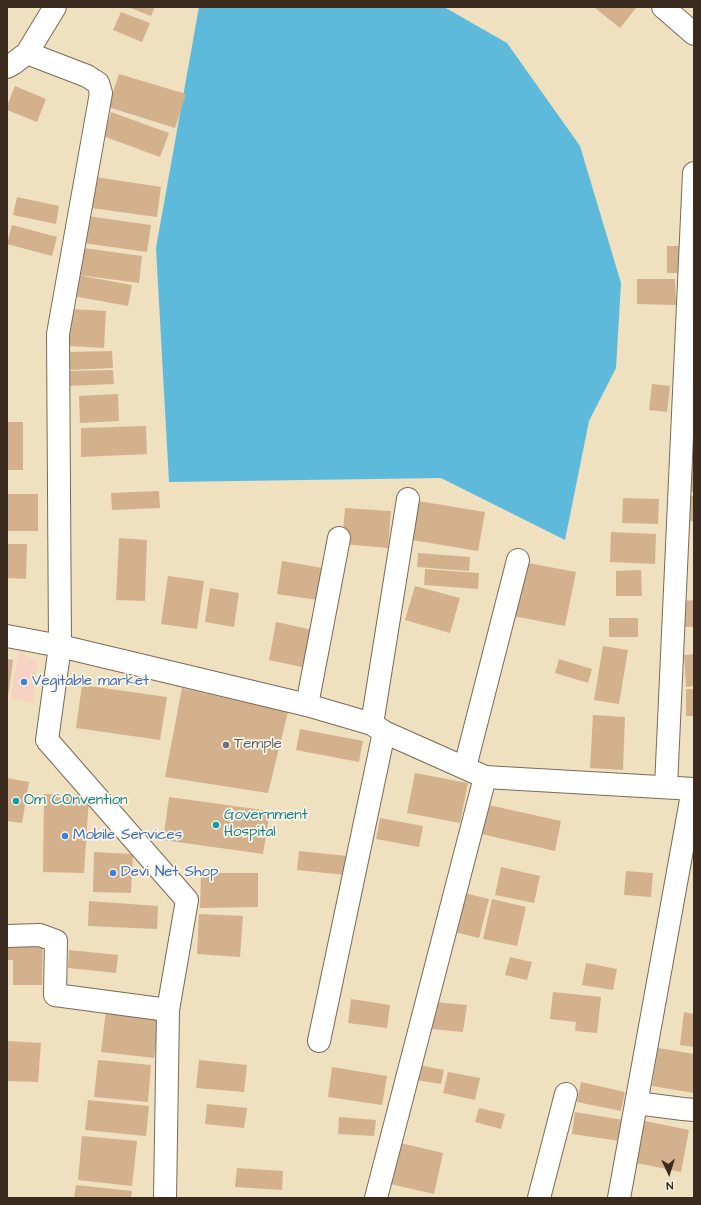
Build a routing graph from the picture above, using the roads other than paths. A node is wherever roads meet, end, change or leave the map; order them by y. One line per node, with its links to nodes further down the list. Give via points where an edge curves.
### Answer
1 (55, 7): 4 (street)
2 (663, 7): 3 (street)
3 (694, 34)
4 (27, 53): 5 (street); 11 (street, via 87,76 98,83 101,93 58,334)
5 (7, 67)
6 (694, 173): 16 (street)
7 (408, 499): 13 (street)
8 (339, 538): 12 (street)
9 (518, 560): 14 (street)
10 (7, 636): 11 (street)
11 (60, 646): 12 (street); 19 (street, via 47,740 187,900)
12 (307, 705): 13 (street)
13 (378, 728): 14 (street); 20 (street)
14 (465, 767): 15 (street)
15 (485, 778): 16 (street); 25 (street)
16 (666, 787): 17 (street)
17 (694, 789): 22 (street)
18 (7, 936): 19 (street, via 40,935 56,941 55,995)
19 (168, 1010): 24 (street)
20 (319, 1041)
21 (566, 1094): 26 (street)
22 (636, 1103): 23 (street); 27 (street)
23 (694, 1110)
24 (165, 1198)
25 (376, 1198)
26 (539, 1198)
27 (619, 1198)

